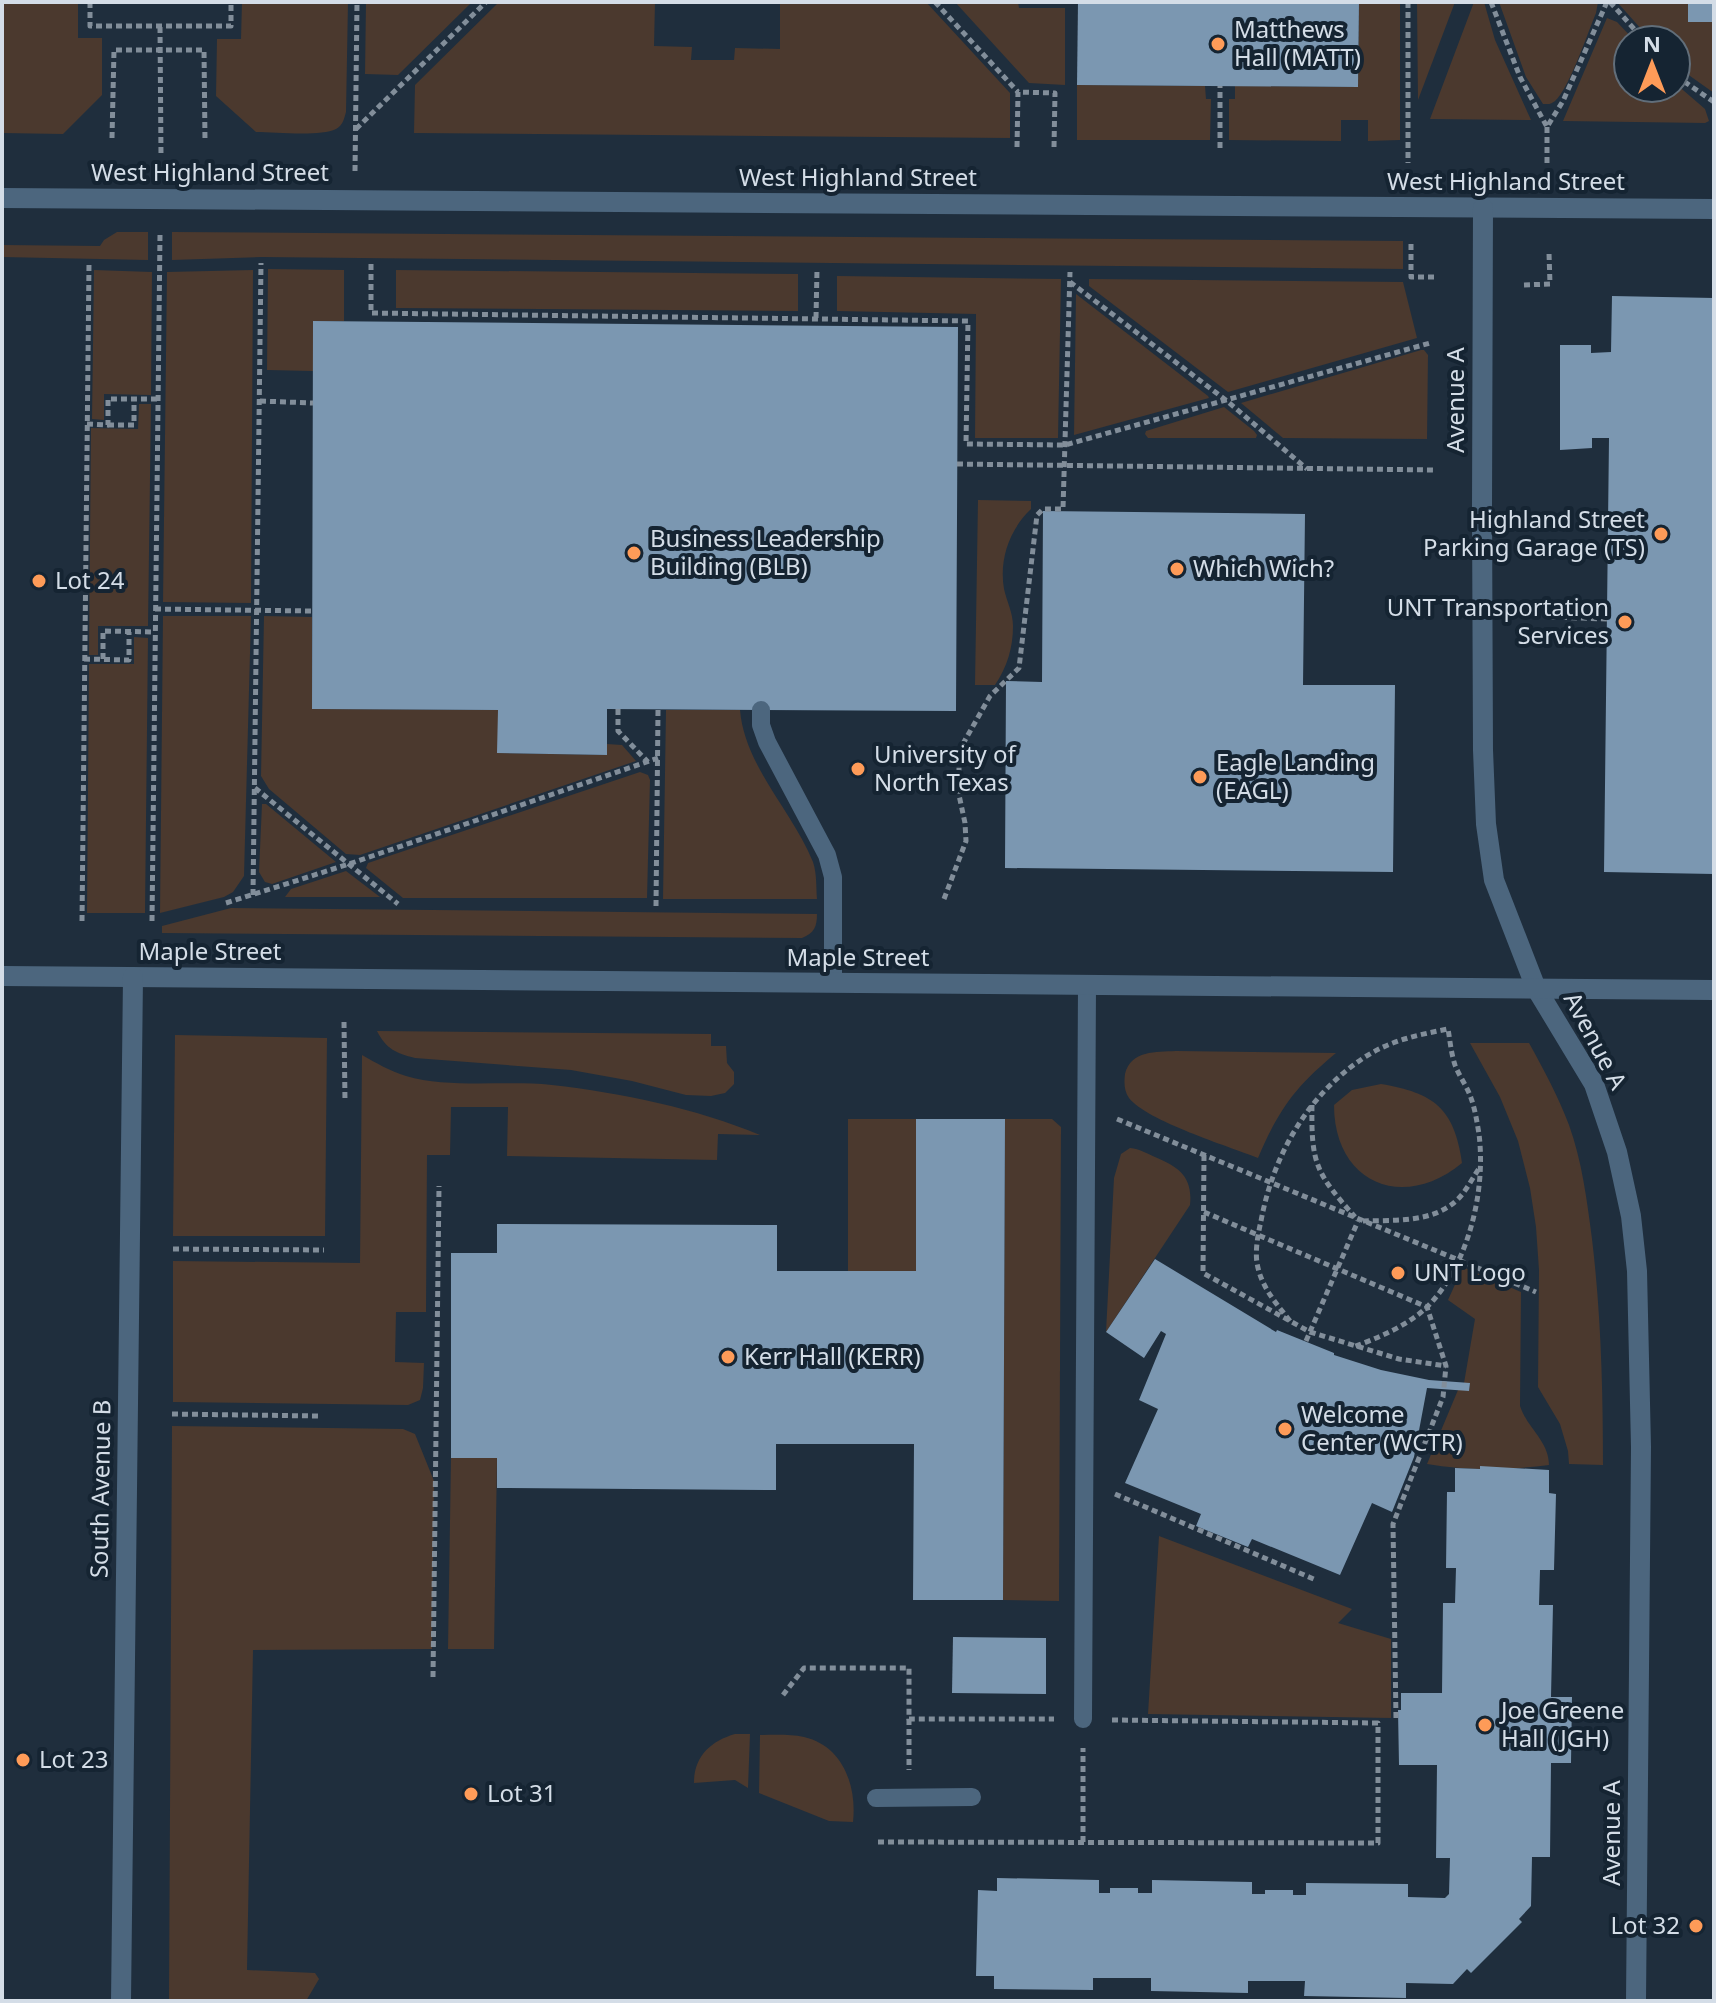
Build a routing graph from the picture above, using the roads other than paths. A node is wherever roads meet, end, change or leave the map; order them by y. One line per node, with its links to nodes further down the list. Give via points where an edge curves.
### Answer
1 (2, 198): 2 (street, West Highland Street)
2 (1483, 208): 3 (street, West Highland Street); 9 (street, Avenue A, via 1486,824 1494,880)
3 (1714, 209)
4 (761, 710): 7 (lane, via 767,742 827,855 833,877)
5 (2, 976): 6 (street, Maple Street)
6 (133, 977): 7 (street, Maple Street); 14 (street, South Avenue B)
7 (833, 983): 8 (street, Maple Street)
8 (1087, 986): 9 (street, Maple Street); 11 (lane)
9 (1536, 988): 10 (street, Maple Street); 15 (street, Avenue A, via 1594,1084 1617,1152 1637,1271 1641,1447)
10 (1714, 990)
11 (1083, 1719)
12 (972, 1797): 13 (lane)
13 (876, 1798)
14 (121, 2001)
15 (1636, 2001)

